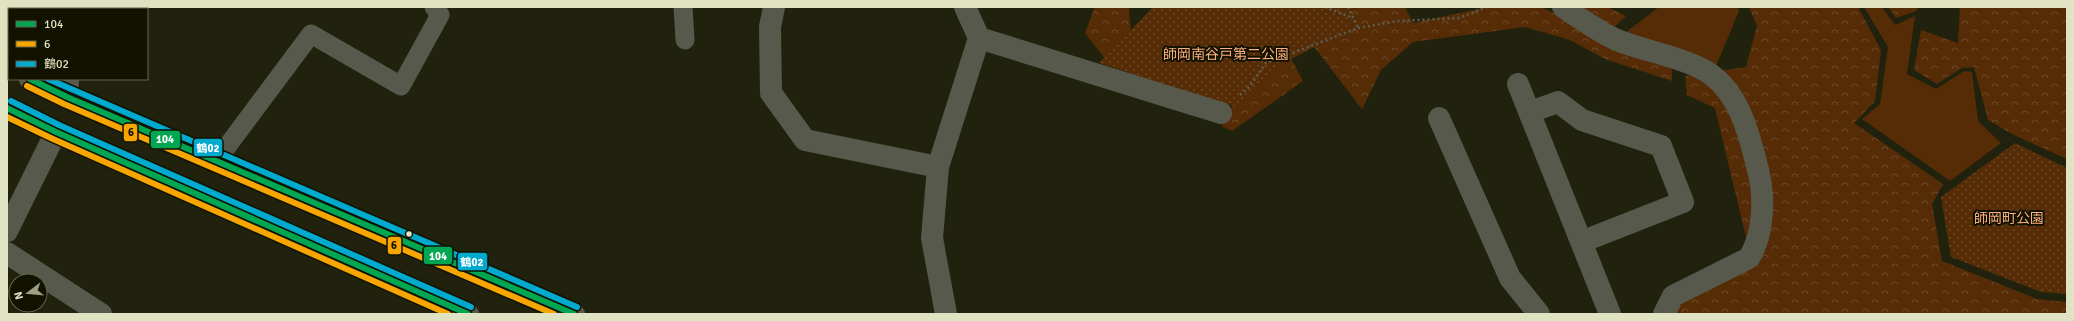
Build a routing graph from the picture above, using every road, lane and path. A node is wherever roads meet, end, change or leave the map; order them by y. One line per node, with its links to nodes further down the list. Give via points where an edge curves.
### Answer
1 (434, 7): 21 (lane, via 440,15 401,86 311,34)
2 (683, 7): 12 (lane)
3 (774, 7): 22 (street, via 770,27 771,92 805,140)
4 (965, 7): 11 (street)
5 (1325, 7): 9 (path)
6 (1348, 7): 9 (path)
7 (1487, 7): 10 (path, via 1458,18 1399,21)
8 (1563, 7): 32 (street, via 1616,40 1701,68 1720,82 1737,106 1750,134 1761,181 1761,220 1756,247 1749,258 1673,296)
9 (1353, 18): 10 (path)
10 (1358, 28): 18 (path, via 1266,63 1250,86)
11 (979, 38): 18 (street); 22 (street)
12 (685, 40)
13 (34, 80): 15 (main road)
14 (1518, 84): 17 (street)
15 (68, 88): 21 (main road)
16 (7, 108): 20 (main road)
17 (1530, 112): 24 (street); 24 (street, via 1558,102 1582,120 1661,146 1683,202)
18 (1221, 113)
19 (1439, 118): 30 (street, via 1510,278)
20 (56, 132): 23 (street); 27 (main road)
21 (217, 160): 28 (main road)
22 (938, 167): 29 (street, via 932,238)
23 (7, 231)
24 (1581, 242): 31 (street)
25 (7, 253): 26 (street)
26 (101, 314)
27 (468, 314)
28 (574, 314)
29 (946, 314)
30 (1539, 314)
31 (1610, 314)
32 (1664, 314)

